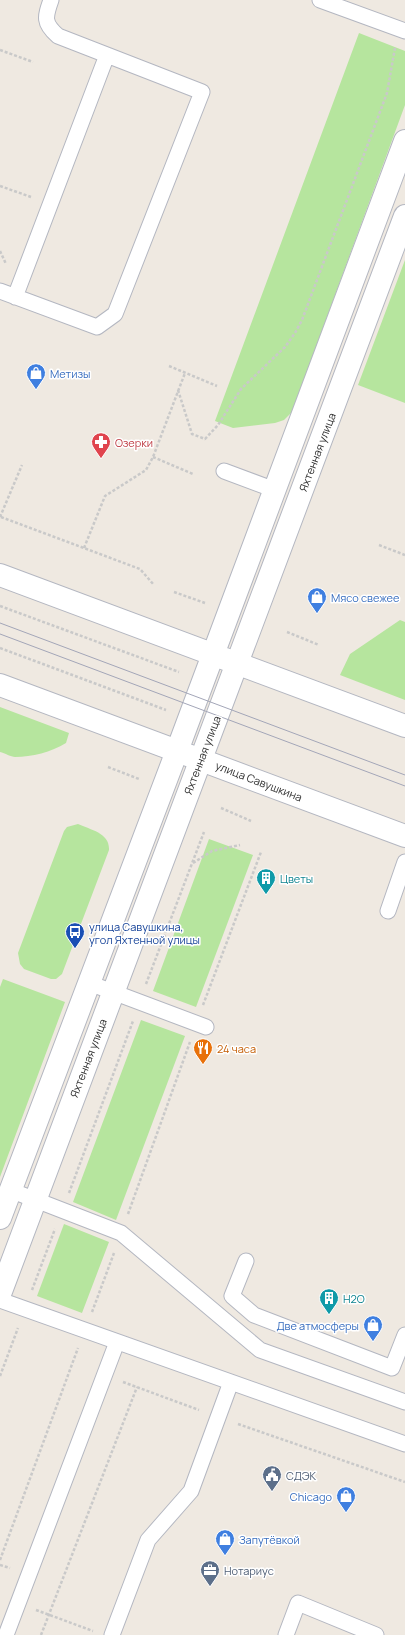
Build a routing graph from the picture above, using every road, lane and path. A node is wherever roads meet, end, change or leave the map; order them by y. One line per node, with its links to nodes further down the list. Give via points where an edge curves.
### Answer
1 (51, 0): 5 (lane, via 46,22 58,36)
2 (320, 0): 3 (lane)
3 (402, 30): 16 (path, via 388,93 295,333 285,347 241,389 218,425 204,439 192,434)
4 (0, 50): 6 (path)
5 (107, 55): 9 (lane); 12 (lane, via 202,92 115,314 97,327)
6 (33, 62)
7 (405, 141): 21 (street)
8 (0, 186): 9 (path)
9 (50, 204): 12 (lane)
10 (405, 216): 35 (street, Яхтенная улица)
11 (0, 291): 12 (lane)
12 (15, 297)
13 (169, 366): 14 (path)
14 (185, 373): 15 (path); 16 (path)
15 (217, 386)
16 (178, 390): 17 (path)
17 (153, 457): 20 (path); 24 (path, via 146,470 105,496)
18 (22, 465): 22 (path)
19 (224, 471): 21 (lane)
20 (193, 474)
21 (275, 490): 34 (street)
22 (0, 517): 24 (path)
23 (379, 545): 25 (path)
24 (84, 548): 27 (path, via 140,569)
25 (405, 555)
26 (0, 575): 34 (street)
27 (154, 585)
28 (174, 592): 29 (path)
29 (205, 603)
30 (0, 606): 36 (path)
31 (287, 632): 32 (path)
32 (319, 645)
33 (0, 648): 38 (path)
34 (213, 655): 35 (street); 40 (street)
35 (237, 664): 39 (street); 41 (street, Яхтенная улица)
36 (179, 672)
37 (0, 685): 40 (street, улица Савушкина)
38 (166, 710)
39 (405, 726)
40 (177, 751): 41 (street, улица Савушкина); 53 (street)
41 (201, 759): 47 (street, улица Савушкина); 54 (street, Яхтенная улица)
42 (108, 767): 43 (path)
43 (139, 779)
44 (221, 808): 45 (path)
45 (251, 821)
46 (204, 832): 51 (path)
47 (405, 836)
48 (240, 845): 51 (path, via 212,851)
49 (261, 852): 56 (path)
50 (405, 862): 52 (lane)
51 (192, 863): 55 (path)
52 (388, 911)
53 (89, 983): 54 (lane); 57 (street)
54 (113, 992): 55 (lane); 58 (street, Яхтенная улица)
55 (140, 1002): 56 (lane); 59 (path)
56 (201, 1026): 61 (path)
57 (10, 1190): 58 (lane); 60 (street)
58 (35, 1200): 59 (lane); 63 (street, Яхтенная улица)
59 (62, 1210): 61 (lane); 65 (path)
60 (0, 1218)
61 (121, 1233): 67 (path); 68 (lane)
62 (246, 1261): 66 (lane, via 232,1296)
63 (0, 1294)
64 (0, 1300): 65 (lane)
65 (25, 1308): 67 (lane); 72 (path)
66 (254, 1316): 68 (lane); 69 (lane, via 392,1368)
67 (85, 1330): 70 (lane); 79 (path)
68 (241, 1333): 75 (lane, via 260,1350)
69 (405, 1335)
70 (117, 1342): 71 (lane); 73 (lane)
71 (104, 1374): 74 (path); 82 (lane)
72 (0, 1376)
73 (231, 1382): 76 (lane); 77 (lane)
74 (137, 1387): 76 (path); 83 (path)
75 (405, 1402)
76 (218, 1417): 78 (path); 81 (lane, via 191,1491 148,1540)
77 (405, 1444)
78 (405, 1482)
79 (0, 1560)
80 (55, 1617): 81 (path)
81 (104, 1634)
82 (6, 1635)
83 (41, 1635)
84 (286, 1635): 85 (lane, via 298,1603)
85 (376, 1635)

